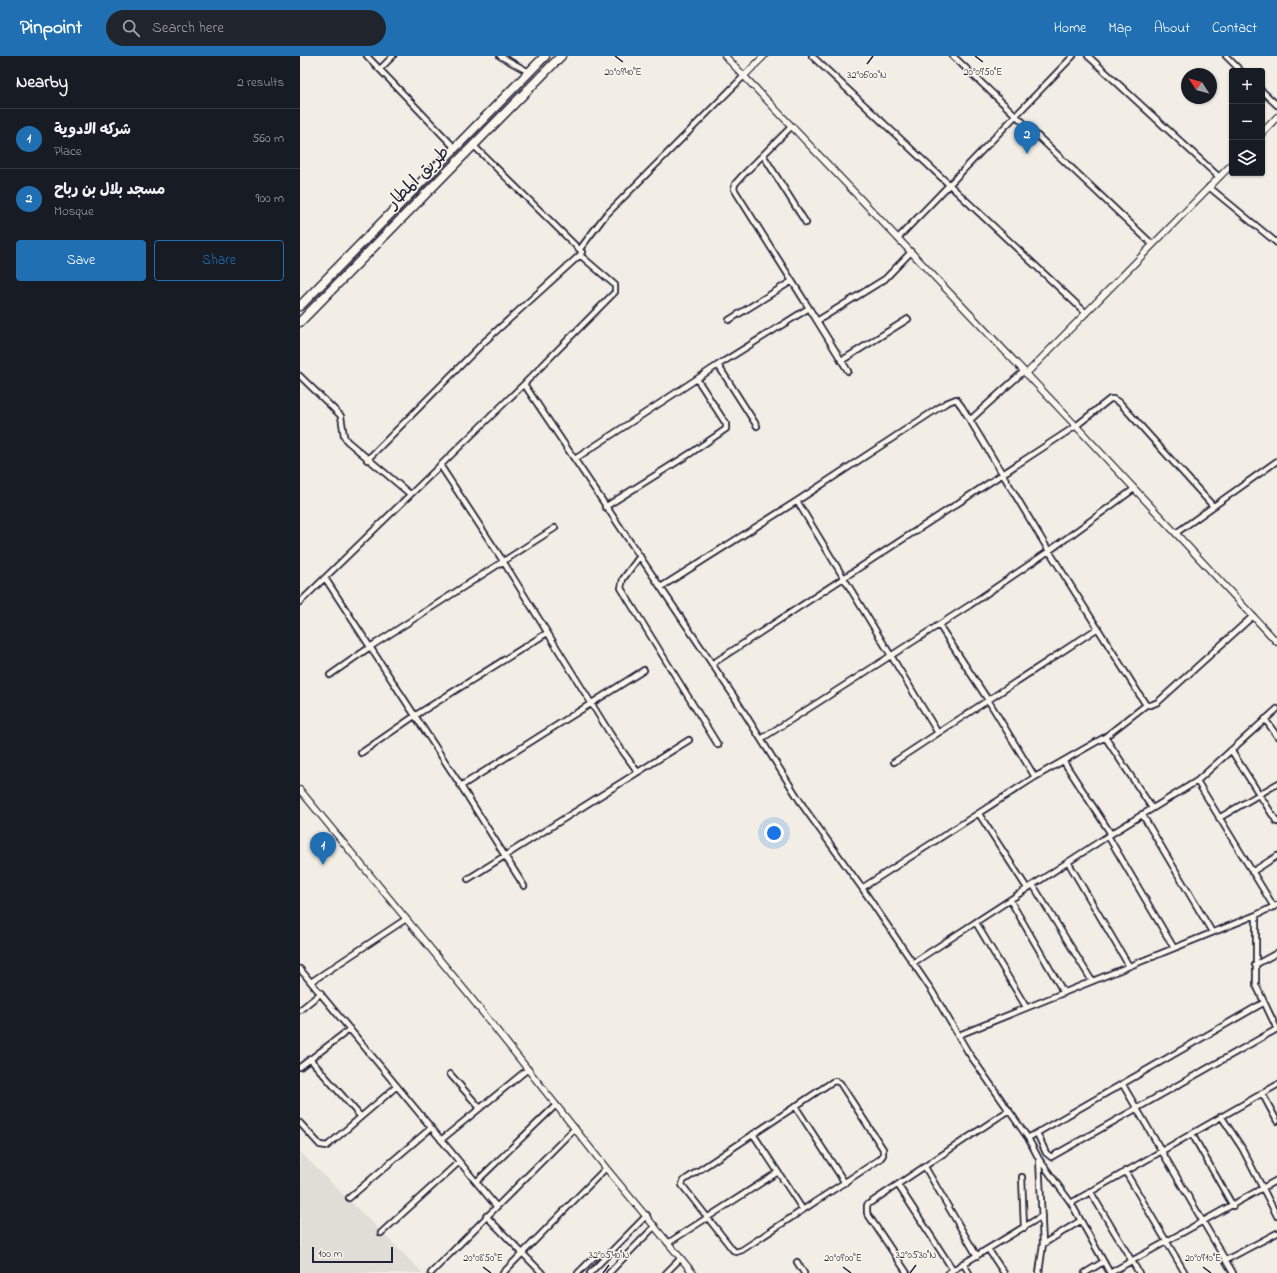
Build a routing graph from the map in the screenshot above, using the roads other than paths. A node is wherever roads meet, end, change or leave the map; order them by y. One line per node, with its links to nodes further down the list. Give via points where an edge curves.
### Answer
1 (367, 56): 14 (street)
2 (393, 56): 14 (street)
3 (500, 56): 15 (street)
4 (545, 56): 15 (highway, طريق المطار)
5 (561, 56): 23 (highway, طريق المطار)
6 (725, 56): 16 (street)
7 (764, 56): 16 (street)
8 (812, 56): 28 (street)
9 (953, 56): 19 (street)
10 (1073, 56): 19 (street)
11 (1088, 56): 27 (street)
12 (1226, 56): 13 (street)
13 (1238, 68)
14 (380, 69): 24 (street)
15 (528, 72): 24 (highway, طريق المطار)
16 (744, 76): 21 (street); 34 (street, via 604,217)
17 (1265, 94): 18 (street)
18 (1277, 106)
19 (1015, 115): 28 (street); 33 (street)
20 (1277, 117): 22 (street)
21 (792, 126): 25 (street); 31 (street)
22 (1265, 130)
23 (474, 145): 34 (street); 43 (highway, طريق المطار)
24 (454, 147): 37 (highway, طريق المطار)
25 (763, 155): 30 (street); 36 (street, via 735,184 734,189)
26 (1229, 167): 27 (street)
27 (1219, 177): 29 (street)
28 (949, 184): 31 (street); 39 (street)
29 (1208, 187): 32 (street); 33 (street)
30 (806, 223)
31 (898, 238): 35 (street)
32 (1277, 243)
33 (1152, 244): 39 (street)
34 (580, 252): 50 (street, via 616,285 615,292); 55 (street, via 483,343)
35 (911, 252): 42 (street, via 885,279); 47 (street)
36 (792, 281): 38 (street); 41 (street)
37 (300, 306)
38 (809, 308): 42 (street); 45 (street)
39 (1086, 313): 47 (street)
40 (908, 318): 44 (street)
41 (730, 320)
42 (817, 320): 44 (street)
43 (300, 322)
44 (842, 361): 46 (street)
45 (718, 365): 49 (street); 52 (street)
46 (848, 371)
47 (1025, 373): 51 (street); 53 (street)
48 (300, 376): 55 (street, via 342,416 344,436)
49 (697, 379): 54 (street); 63 (street, via 726,424 726,429)
50 (524, 384): 54 (street); 57 (street)
51 (970, 420): 58 (street); 61 (street, via 958,401 953,399)
52 (757, 426)
53 (1076, 426): 58 (street); 59 (street); 62 (street, via 1110,399 1115,400)
54 (575, 458): 63 (street)
55 (367, 460): 60 (street)
56 (1277, 461): 62 (street)
57 (440, 465): 60 (street); 68 (street)
58 (1002, 473): 66 (street); 70 (street)
59 (1134, 489): 65 (street); 66 (street)
60 (410, 494): 69 (street)
61 (797, 501): 70 (street); 71 (street)
62 (1213, 506): 65 (street)
63 (606, 507): 67 (street)
64 (555, 528): 68 (street)
65 (1176, 533): 73 (street)
66 (1049, 552): 74 (street); 75 (street)
67 (640, 556): 71 (street); 94 (street, via 623,579 621,588)
68 (503, 561): 76 (street); 78 (street)
69 (325, 578): 72 (street); 78 (street)
70 (843, 579): 79 (street); 80 (street)
71 (661, 587): 80 (street)
72 (300, 602)
73 (1253, 616): 77 (street); 85 (street, via 1158,702)
74 (939, 625): 79 (street); 83 (street)
75 (1098, 628): 83 (street); 85 (street)
76 (547, 633): 84 (street); 87 (street)
77 (1277, 642)
78 (370, 647): 82 (street); 87 (street)
79 (890, 656): 89 (street); 92 (street)
80 (712, 664): 92 (street)
81 (644, 670): 84 (street)
82 (330, 675)
83 (988, 700): 89 (street); 100 (street)
84 (591, 703): 99 (street, via 610,735); 103 (street)
85 (1146, 704): 91 (street)
86 (1277, 709): 88 (street)
87 (416, 715): 96 (street); 103 (street)
88 (1265, 719): 90 (street); 95 (street)
89 (938, 733): 97 (street)
90 (1277, 736)
91 (1105, 737): 98 (street); 106 (street)
92 (761, 739): 119 (street, via 805,809)
93 (689, 740): 99 (street)
94 (718, 745)
95 (1231, 750): 101 (street); 105 (street)
96 (361, 753)
97 (894, 762)
98 (1064, 762): 100 (street); 111 (street)
99 (637, 771): 112 (street)
100 (1035, 777): 107 (street)
101 (1197, 781): 106 (street); 109 (street)
102 (1277, 784): 105 (street)
103 (461, 786): 112 (street)
104 (300, 790): 124 (street)
105 (1259, 794): 109 (street); 110 (street)
106 (1152, 808): 108 (street)
107 (979, 814): 119 (street); 120 (street)
108 (1142, 814): 111 (street); 126 (street)
109 (1219, 818): 115 (street)
110 (1277, 822)
111 (1110, 835): 114 (street); 127 (street)
112 (505, 856): 116 (street); 118 (street)
113 (1277, 856): 115 (street)
114 (1068, 862): 117 (street); 131 (street)
115 (1252, 872): 122 (street)
116 (468, 879)
117 (1032, 885): 120 (street); 133 (street)
118 (524, 886)
119 (862, 888): 129 (street)
120 (1027, 888): 121 (street)
121 (1010, 900): 125 (street); 136 (street)
122 (1275, 906): 123 (street)
123 (1256, 916): 126 (street); 130 (street)
124 (406, 920): 134 (street); 145 (street)
125 (976, 923): 129 (street); 138 (street)
126 (1212, 932): 127 (street)
127 (1174, 948): 131 (street)
128 (1277, 954): 130 (street)
129 (913, 963): 142 (street)
130 (1255, 965): 137 (street, via 1256,985)
131 (1129, 966): 133 (street)
132 (300, 969): 134 (street)
133 (1092, 981): 136 (street)
134 (311, 982): 135 (street)
135 (321, 993): 139 (street); 140 (street)
136 (1064, 993): 138 (street)
137 (1263, 1004): 141 (street); 147 (street)
138 (1026, 1007): 142 (street)
139 (300, 1010)
140 (350, 1029): 143 (street); 149 (street)
141 (1277, 1029): 154 (street)
142 (958, 1035): 155 (street)
143 (310, 1059): 144 (street); 157 (street)
144 (300, 1067)
145 (528, 1069): 151 (street); 153 (street)
146 (450, 1074): 153 (street)
147 (1123, 1085): 154 (street); 162 (street)
148 (1277, 1085): 150 (street)
149 (397, 1086): 157 (street); 160 (street)
150 (1262, 1093): 156 (street); 158 (street)
151 (556, 1105): 161 (street); 176 (street)
152 (795, 1106): 163 (street); 177 (street); 177 (street, via 832,1082 840,1083 883,1149 880,1159)
153 (480, 1108): 166 (street)
154 (1137, 1108): 162 (street, via 1051,1157 1046,1153); 167 (street)
155 (1009, 1110): 165 (street); 170 (street)
156 (1221, 1116): 164 (street); 179 (street, via 1242,1148)
157 (361, 1117): 159 (street, via 325,1146 320,1145)
158 (1277, 1121)
159 (300, 1123)
160 (432, 1128): 166 (street); 181 (street)
161 (575, 1128): 171 (street); 183 (street)
162 (1037, 1133): 165 (street)
163 (753, 1134): 173 (street); 190 (street, via 683,1181 682,1185)
164 (1192, 1134): 167 (street); 184 (street)
165 (1028, 1138): 168 (street)
166 (441, 1140): 169 (street)
167 (1161, 1150): 172 (street); 192 (street)
168 (1039, 1159): 182 (street); 188 (street)
169 (459, 1162): 176 (street); 195 (street)
170 (925, 1167): 178 (street); 202 (street)
171 (606, 1168): 186 (street); 201 (street)
172 (1125, 1171): 180 (street); 197 (street)
173 (778, 1172): 185 (street); 190 (street)
174 (1022, 1177): 194 (street)
175 (1277, 1180): 179 (street)
176 (476, 1182): 183 (street)
177 (845, 1183): 185 (street)
178 (898, 1185): 210 (street); 220 (street, via 867,1205 866,1213)
179 (1262, 1188): 184 (street); 189 (street)
180 (1090, 1191): 182 (street); 205 (street)
181 (349, 1198)
182 (1070, 1202): 191 (street)
183 (496, 1206): 187 (street)
184 (1232, 1206): 192 (street)
185 (803, 1210): 190 (street, via 736,1252)
186 (647, 1215): 193 (street); 215 (street)
187 (486, 1216): 201 (street); 211 (street)
188 (1042, 1216): 194 (street); 199 (street)
189 (1277, 1216)
190 (707, 1217): 198 (street)
191 (1080, 1220): 199 (street); 208 (street)
192 (1203, 1222): 197 (street); 206 (street)
193 (655, 1226): 198 (street); 216 (street)
194 (1024, 1228): 200 (street)
195 (381, 1233)
196 (1277, 1233): 206 (street)
197 (1166, 1241): 205 (street); 227 (street)
198 (668, 1243): 204 (street)
199 (1043, 1244): 223 (street)
200 (988, 1249): 202 (street); 222 (street)
201 (523, 1253): 212 (street); 213 (street)
202 (977, 1256): 209 (street)
203 (594, 1257): 214 (street)
204 (681, 1258): 217 (street); 218 (street)
205 (1132, 1260): 225 (street); 226 (street)
206 (1226, 1260): 228 (street)
207 (797, 1262): 219 (street)
208 (1103, 1262): 224 (street); 225 (street)
209 (962, 1263): 210 (street); 221 (street)
210 (951, 1271)
211 (431, 1273)
212 (503, 1273)
213 (542, 1273)
214 (578, 1273)
215 (590, 1273)
216 (609, 1273)
217 (666, 1273)
218 (693, 1273)
219 (804, 1273)
220 (908, 1273)
221 (969, 1273)
222 (1004, 1273)
223 (1038, 1273)
224 (1085, 1273)
225 (1110, 1273)
226 (1139, 1273)
227 (1185, 1273)
228 (1233, 1273)

